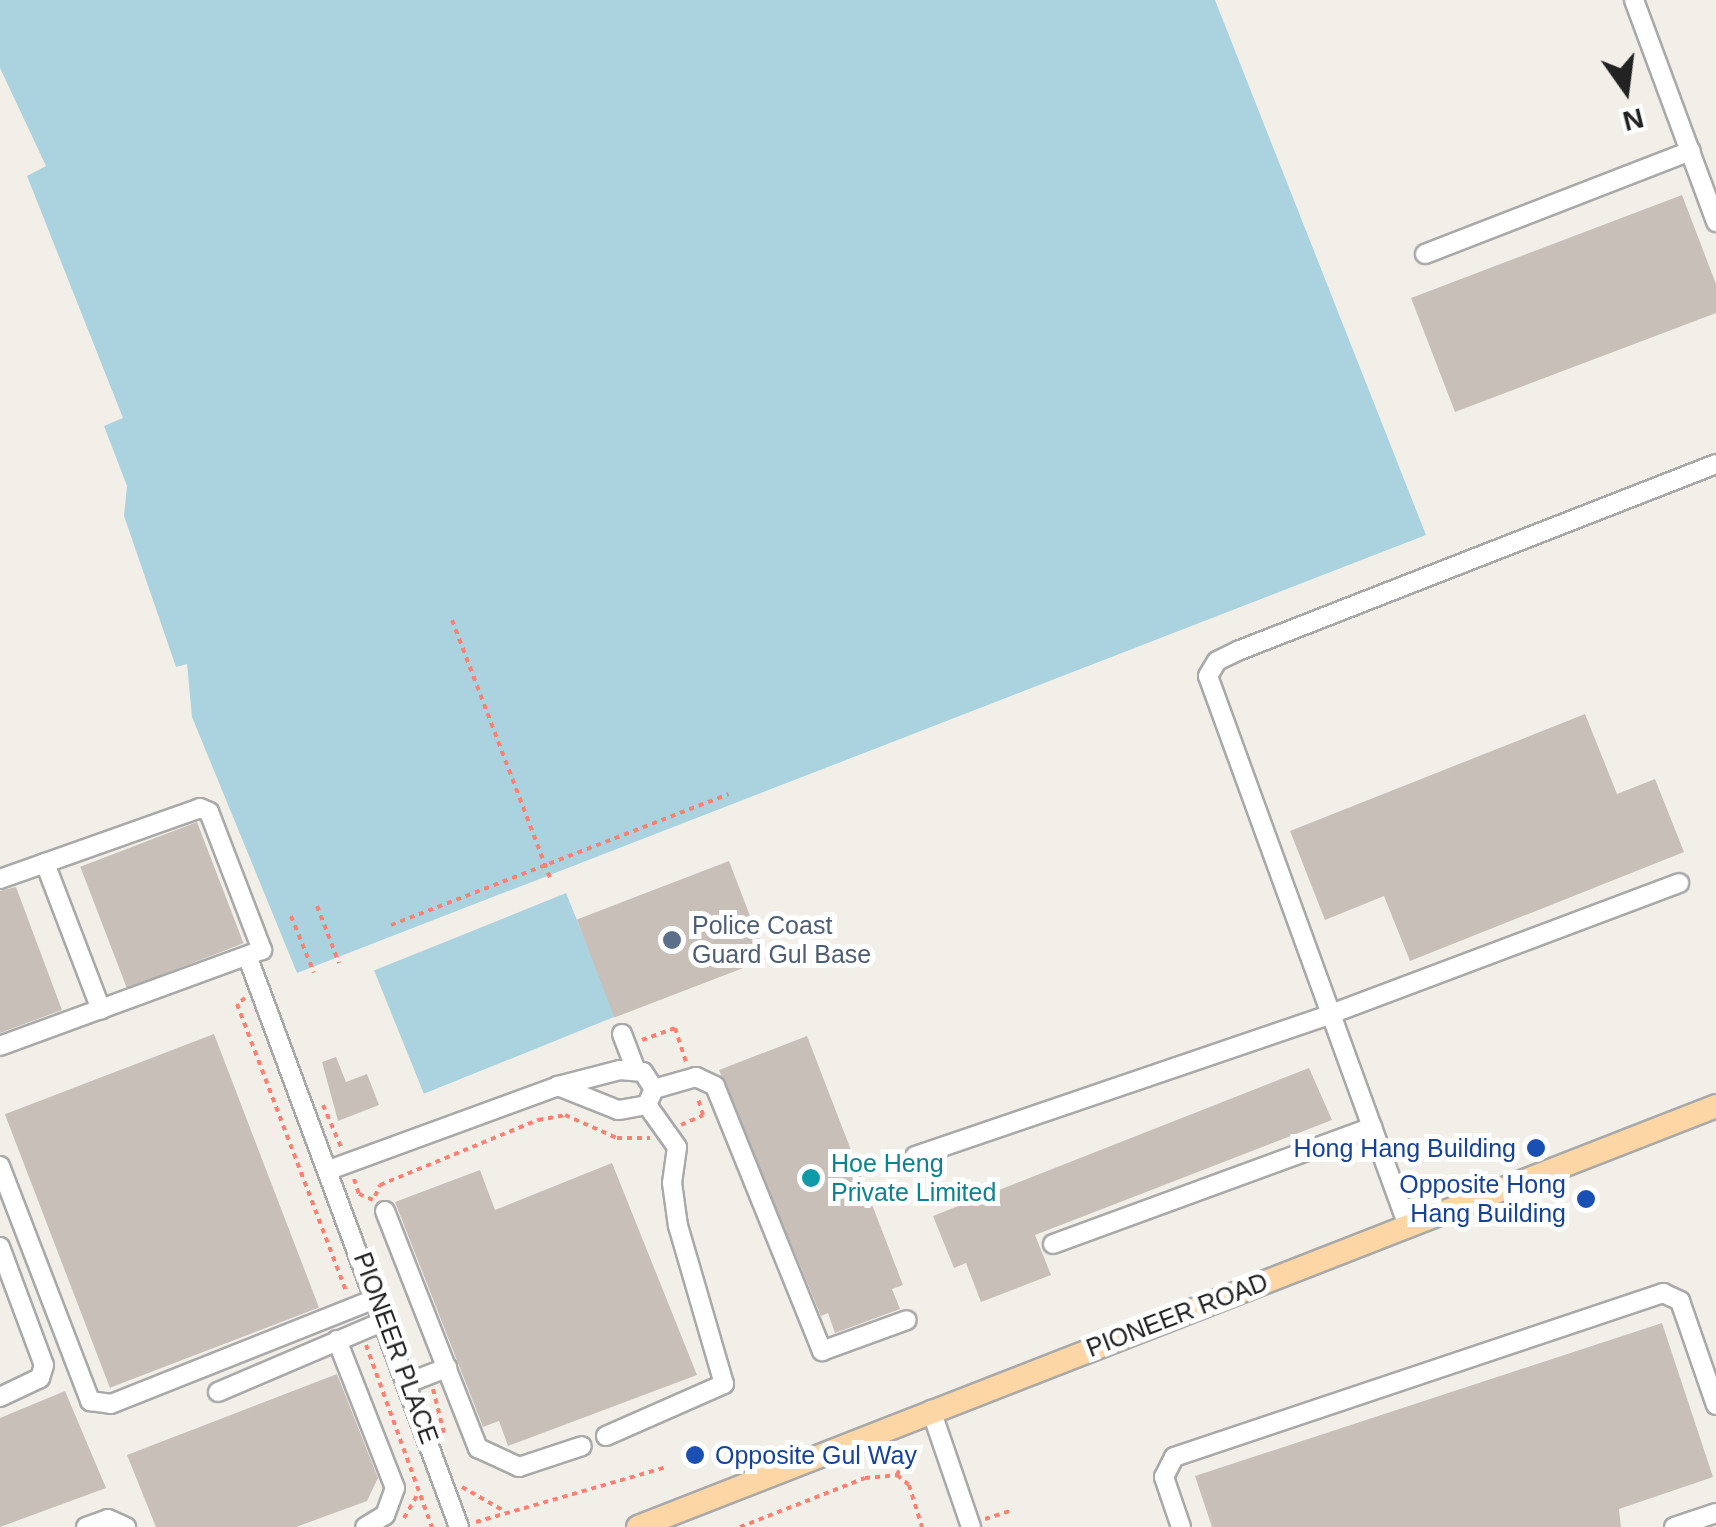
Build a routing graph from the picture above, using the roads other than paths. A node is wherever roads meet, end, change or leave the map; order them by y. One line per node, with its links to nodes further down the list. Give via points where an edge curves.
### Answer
1 (1634, 0): 2 (street)
2 (1691, 151): 3 (street); 4 (street)
3 (1716, 222)
4 (1425, 254)
5 (1716, 464): 11 (street, via 1218,661 1208,676 1214,696)
6 (46, 862): 7 (street); 9 (street, via 206,809 260,944); 10 (street)
7 (0, 879)
8 (1679, 884): 11 (street)
9 (254, 974): 10 (street); 21 (street, PIONEER PLACE)
10 (101, 1010): 13 (street)
11 (1331, 1014): 18 (street); 19 (street)
12 (622, 1034): 14 (street)
13 (0, 1046)
14 (635, 1068): 15 (street); 16 (street, via 650,1078)
15 (558, 1086): 16 (street, via 618,1110); 21 (street)
16 (651, 1097): 28 (street, via 696,1077 715,1086 822,1351); 36 (street, via 677,1147 672,1183 678,1226 724,1384)
17 (1716, 1106): 23 (main road, PIONEER ROAD)
18 (1372, 1126): 23 (street); 24 (street)
19 (915, 1156)
20 (0, 1166): 26 (street, via 90,1401 111,1404)
21 (329, 1170): 26 (street, PIONEER PLACE)
22 (378, 1215): 30 (street)
23 (1408, 1226): 35 (main road, PIONEER ROAD)
24 (1053, 1244)
25 (0, 1247): 33 (street, via 44,1364 40,1378)
26 (378, 1298): 27 (street, PIONEER PLACE)
27 (386, 1320): 29 (street); 31 (street, PIONEER PLACE)
28 (906, 1320)
29 (337, 1340): 32 (street); 42 (street, via 396,1488 385,1515)
30 (438, 1372): 31 (street); 37 (street, via 487,1457 519,1467)
31 (410, 1382): 39 (street, PIONEER PLACE)
32 (218, 1392)
33 (0, 1398)
34 (1716, 1405): 45 (street, via 1680,1301 1664,1294 1174,1457 1164,1477)
35 (932, 1410): 43 (main road, PIONEER ROAD); 44 (street)
36 (606, 1436)
37 (582, 1446)
38 (1716, 1513): 46 (street)
39 (463, 1519)
40 (94, 1524): 41 (street)
41 (126, 1527)
42 (366, 1527)
43 (638, 1527)
44 (971, 1527)
45 (1181, 1527)
46 (1674, 1527)

